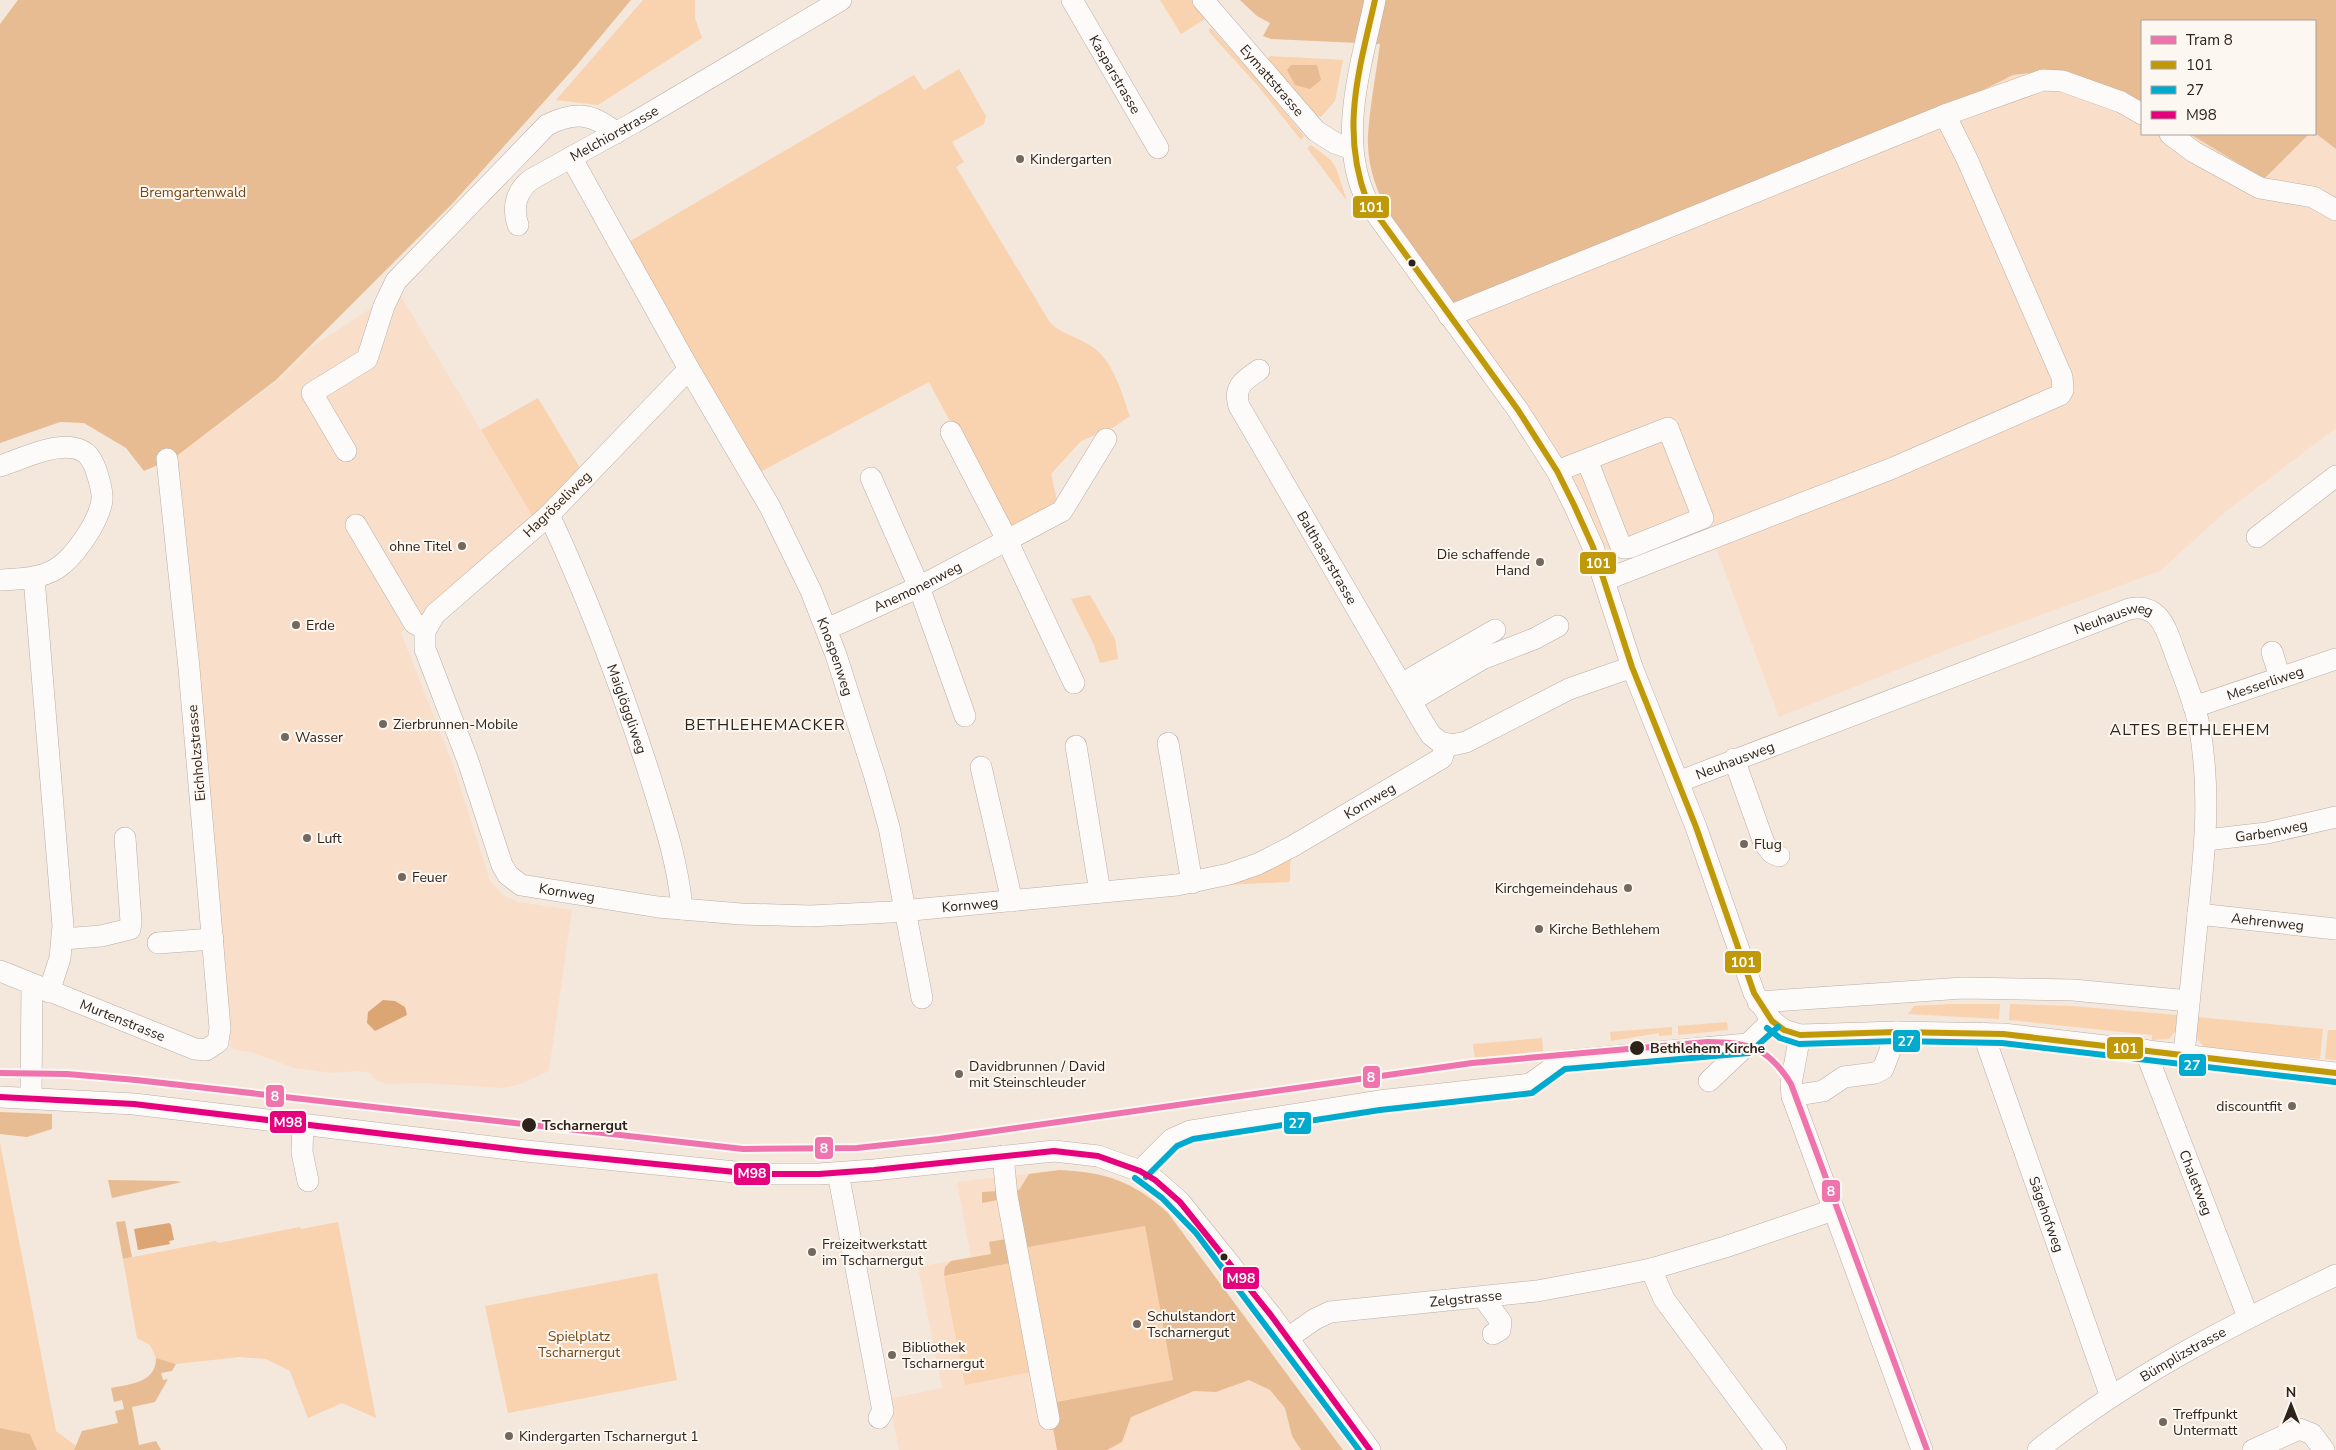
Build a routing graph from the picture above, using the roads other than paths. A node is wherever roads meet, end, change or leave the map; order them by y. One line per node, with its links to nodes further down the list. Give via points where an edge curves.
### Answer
1 (841, 0): 7 (street, Melchiorstrasse)
2 (1072, 0): 9 (street, Kasparstrasse)
3 (1203, 0): 10 (street, Eymattstrasse, via 1316,131)
4 (1376, 0): 10 (street, via 1360,72)
5 (2141, 113): 6 (street, via 2121,102 2051,79)
6 (1945, 115): 14 (street); 30 (street, via 2062,377 2060,395 1884,471)
7 (616, 133): 11 (street, Melchiorstrasse); 19 (street, via 605,123 583,115 567,115 547,125 396,281 384,306 367,359 312,393)
8 (2171, 135): 12 (street, via 2194,152 2260,188 2313,197)
9 (1158, 148)
10 (1352, 149): 14 (street, via 1357,178 1367,200)
11 (571, 157): 13 (street, via 522,188 515,208); 15 (street, Melchiorstrasse)
12 (2336, 210)
13 (518, 225)
14 (1449, 316): 23 (street, via 1518,410)
15 (690, 369): 26 (street, Hagröseliweg); 36 (street, Knospenweg, via 770,507)
16 (1259, 370): 44 (street, Balthasarstrasse, via 1243,380 1237,392 1239,406)
17 (951, 432): 29 (street)
18 (1106, 438): 29 (street, Anemonenweg, via 1062,511)
19 (346, 451)
20 (166, 459): 65 (street, Eichholzstrasse, via 189,668)
21 (1587, 460): 23 (street); 30 (street, via 1620,544 1624,548); 30 (street, via 1668,428 1703,518)
22 (0, 466): 31 (street, via 56,448 75,448 89,455 99,479 100,509 83,540 58,568)
23 (1556, 471): 33 (street, via 1593,547)
24 (2336, 476): 28 (street)
25 (871, 478): 34 (street)
26 (549, 515): 38 (street, Hagröseliweg, via 435,614); 60 (street, Maiglöggliweg, via 586,601 638,740 668,833 680,880)
27 (356, 525): 38 (street, via 414,623)
28 (2257, 537)
29 (1008, 542): 34 (street, Anemonenweg); 43 (street)
30 (1665, 544): 33 (street)
31 (34, 578): 32 (street); 64 (street)
32 (0, 580)
33 (1605, 580): 41 (street)
34 (920, 587): 36 (street, Anemonenweg); 46 (street)
35 (1558, 626): 44 (street)
36 (826, 630): 61 (street, Knospenweg, via 875,777)
37 (1495, 630): 44 (street)
38 (424, 632): 60 (street, Kornweg, via 425,649 508,875 521,885 534,889)
39 (2272, 652): 42 (street)
40 (2336, 659): 42 (street, Messerliweg)
41 (1632, 667): 48 (street, via 1569,689 1473,740); 52 (street)
42 (2280, 678): 45 (street, Messerliweg)
43 (1074, 683)
44 (1406, 693): 48 (street, Balthasarstrasse, via 1431,735)
45 (2194, 707): 50 (street, Neuhausweg, via 2165,624 2153,611 2133,608); 55 (street, Neuhausweg, via 2204,762)
46 (966, 716)
47 (1168, 743): 57 (street)
48 (1446, 744): 57 (street, Kornweg, via 1442,758 1293,846 1244,869)
49 (1076, 746): 58 (street)
50 (1734, 760): 52 (street, Neuhausweg); 56 (street, via 1764,843)
51 (981, 767): 59 (street)
52 (1678, 782): 71 (street, via 1704,824)
53 (2325, 814): 55 (street, Garbenweg, via 2267,833)
54 (125, 838): 64 (street, via 131,926 128,930 108,932 104,938)
55 (2206, 840): 62 (street, Neuhausweg)
56 (1779, 856)
57 (1192, 883): 58 (street, Kornweg)
58 (1100, 892): 59 (street, Kornweg)
59 (1012, 900): 61 (street, Kornweg)
60 (682, 909): 61 (street, Kornweg, via 810,916)
61 (906, 910): 69 (street, Knospenweg)
62 (2198, 914): 63 (street, Aehrenweg); 70 (street, Neuhausweg)
63 (2336, 929)
64 (62, 939): 68 (street, via 58,968)
65 (212, 939): 66 (street); 77 (street, Eichholzstrasse, via 220,1028)
66 (158, 943)
67 (0, 971): 68 (street, Murtenstrasse)
68 (40, 988): 77 (street, Murtenstrasse, via 195,1049 206,1050); 84 (street)
69 (922, 998)
70 (2189, 1001): 71 (street, via 2074,990 1963,988); 79 (street, Neuhausweg)
71 (1758, 1002): 72 (street)
72 (1772, 1021): 75 (street, via 1784,1030); 76 (street)
73 (1897, 1032): 74 (street); 75 (street); 82 (street, via 1883,1069 1844,1077 1823,1090)
74 (1982, 1033): 78 (street); 97 (street, Sägehofweg)
75 (1800, 1035): 82 (street, via 1791,1084)
76 (1747, 1044): 81 (street); 87 (street, via 1562,1061 1530,1084 1379,1101 1190,1131 1172,1139)
77 (215, 1046)
78 (2145, 1050): 79 (street); 94 (street, Chaletweg)
79 (2184, 1054): 80 (street)
80 (2336, 1073)
81 (1709, 1081)
82 (1792, 1096): 90 (street)
83 (0, 1097): 84 (street)
84 (31, 1097): 85 (street, via 134,1104)
85 (303, 1124): 88 (street, via 715,1171); 89 (street, via 302,1152)
86 (1003, 1156): 87 (street, via 1054,1151 1085,1154 1110,1159); 88 (street); 99 (street, via 1006,1196)
87 (1140, 1171): 96 (street, via 1189,1211)
88 (838, 1173): 98 (street, via 883,1411)
89 (308, 1181)
90 (1833, 1210): 91 (street, Zelgstrasse); 102 (street)
91 (1651, 1269): 93 (street, Zelgstrasse, via 1572,1285); 101 (street, via 1664,1299)
92 (2336, 1274): 94 (street, Bümplizstrasse)
93 (1483, 1297): 95 (street, via 1501,1322 1500,1330); 96 (street, Zelgstrasse, via 1330,1312)
94 (2248, 1317): 97 (street, Bümplizstrasse, via 2183,1352)
95 (1493, 1334)
96 (1288, 1338): 100 (street)
97 (2111, 1397): 103 (street, Bümplizstrasse)
98 (880, 1418)
99 (1049, 1419)
100 (1370, 1450)
101 (1776, 1450)
102 (1922, 1450)
103 (2038, 1450)
104 (2253, 1450): 105 (street, via 2299,1430 2312,1434)
105 (2324, 1450)

